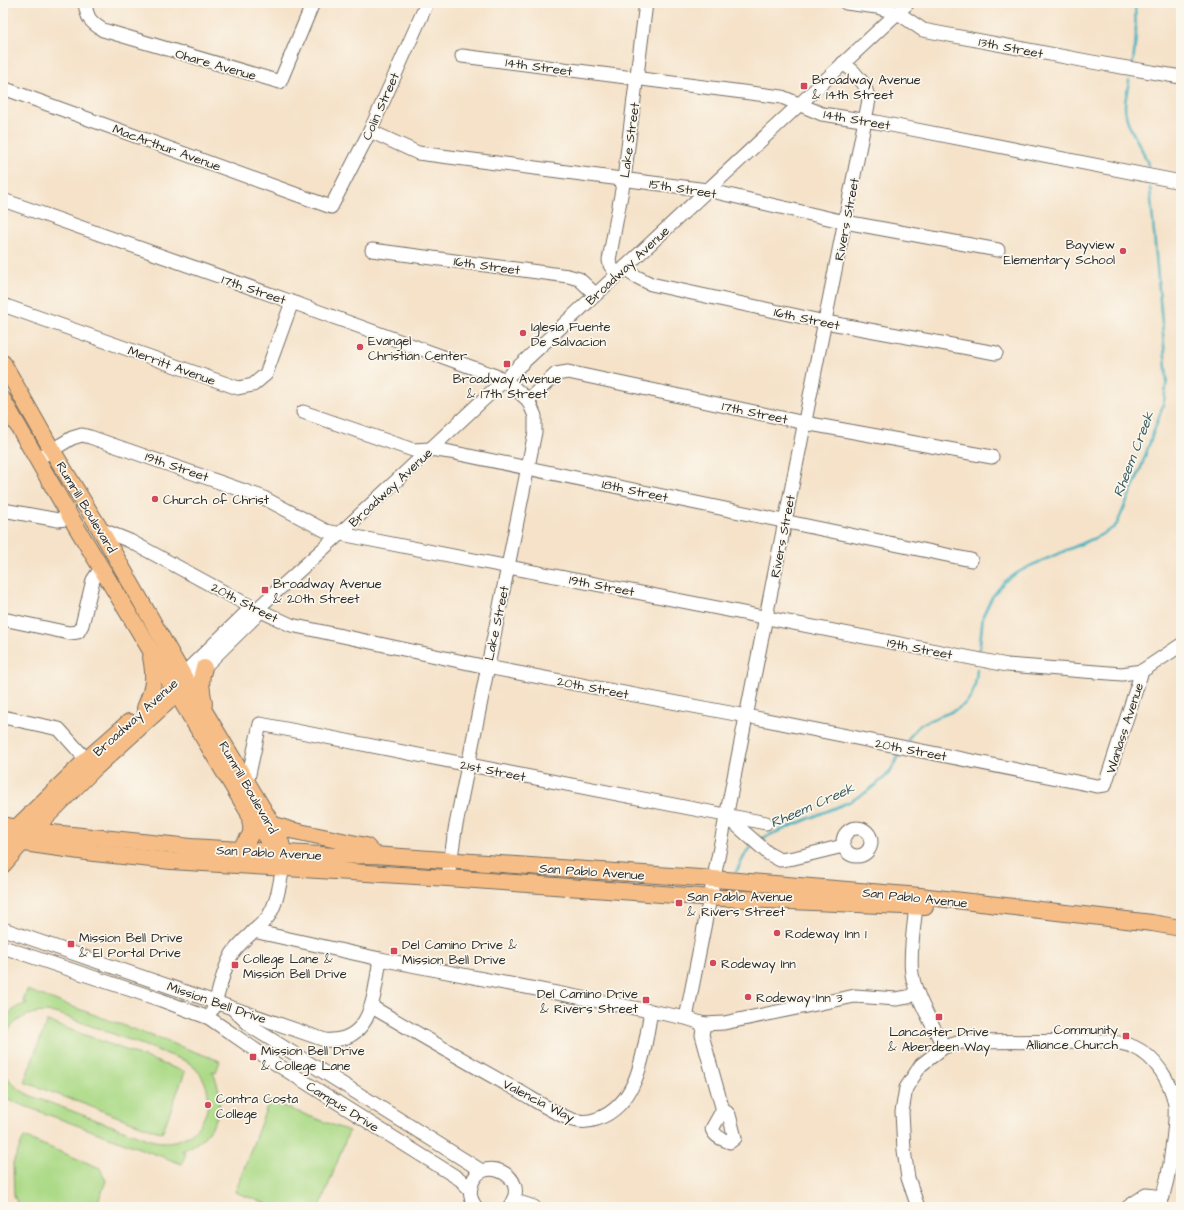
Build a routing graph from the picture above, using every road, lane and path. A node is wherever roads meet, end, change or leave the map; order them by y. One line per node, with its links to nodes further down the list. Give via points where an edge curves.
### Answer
1 (85, 3): 2 (street, Ohare Avenue, via 91,23 103,30 280,82)
2 (313, 3)
3 (427, 3): 15 (street, Colin Street)
4 (646, 3): 11 (street, Lake Street)
5 (846, 3): 7 (street, 13th Street)
6 (908, 3): 7 (street, Broadway Avenue)
7 (898, 13): 9 (street, Broadway Avenue); 10 (street, 13th Street, via 923,30)
8 (462, 56): 11 (street, 14th Street)
9 (844, 63): 13 (street, Broadway Avenue); 14 (street, Rivers Street, via 864,84 869,100)
10 (1181, 77)
11 (637, 79): 13 (street, 14th Street, via 782,97); 16 (street, Lake Street)
12 (3, 88): 20 (street, MacArthur Avenue)
13 (800, 104): 14 (street, 14th Street, via 822,114); 18 (street, Broadway Avenue)
14 (865, 121): 17 (street, 14th Street); 21 (street, Rivers Street)
15 (370, 131): 16 (street, 15th Street, via 418,153); 20 (street, Colin Street)
16 (624, 179): 18 (street, 15th Street); 24 (street, Lake Street, via 610,265)
17 (1181, 182)
18 (707, 190): 21 (street, 15th Street); 24 (street, Broadway Avenue)
19 (3, 200): 26 (street, 17th Street)
20 (331, 207)
21 (845, 222): 23 (street, 15th Street); 28 (street, Rivers Street)
22 (372, 250): 25 (street, 16th Street, via 568,276 579,279)
23 (998, 250)
24 (621, 271): 25 (street, Broadway Avenue); 28 (street, 16th Street, via 651,284)
25 (595, 294): 31 (street, Broadway Avenue)
26 (292, 302): 27 (street, Merritt Avenue, via 266,374 253,385 238,388); 31 (street, 17th Street)
27 (3, 305)
28 (825, 322): 29 (street, 16th Street); 35 (street, Rivers Street)
29 (996, 353)
30 (3, 364): 37 (main road, Rumrill Boulevard)
31 (504, 380): 33 (street, Lake Street); 36 (street, Broadway Avenue)
32 (3, 400): 39 (main road, Rumrill Boulevard)
33 (528, 400): 35 (street, 17th Street, via 556,374 568,372); 40 (street, Lake Street, via 535,416 535,432)
34 (303, 412): 36 (street, 18th Street, via 412,450)
35 (805, 423): 38 (street, 17th Street); 43 (street, Rivers Street)
36 (430, 449): 40 (street, 18th Street); 45 (street, Broadway Avenue)
37 (52, 450): 39 (street, 19th Street); 44 (main road, Rumrill Boulevard); 45 (street, 19th Street, via 72,438 82,435 90,437 262,496 326,531)
38 (992, 457)
39 (37, 459): 42 (main road, Rumrill Boulevard)
40 (528, 468): 43 (street, 18th Street); 48 (street, Lake Street)
41 (3, 510): 42 (street, via 58,520)
42 (72, 518): 46 (main road, via 83,518 98,540); 49 (main road, Rumrill Boulevard)
43 (785, 522): 47 (street, 18th Street); 51 (street, Rivers Street)
44 (100, 529): 46 (main road, Rumrill Boulevard); 50 (street, 20th Street, via 130,541)
45 (340, 533): 48 (street, 19th Street); 50 (street, Broadway Avenue)
46 (109, 544): 58 (main road, Rumrill Boulevard)
47 (971, 560)
48 (508, 566): 51 (street, 19th Street); 55 (street, Lake Street)
49 (103, 570): 52 (street, via 93,580 78,632); 54 (main road, Rumrill Boulevard)
50 (257, 610): 55 (street, 20th Street, via 291,625); 56 (street, Broadway Avenue, via 256,616); 58 (street, Broadway Avenue, via 247,612)
51 (766, 618): 57 (street, 19th Street, via 1007,665 1122,674); 61 (street, Rivers Street)
52 (3, 619)
53 (1181, 645): 57 (street, 19th Street)
54 (149, 647): 58 (main road, Rumrill Boulevard); 59 (main road, via 154,674 152,694)
55 (487, 667): 61 (street, 20th Street); 64 (street, Lake Street)
56 (204, 668): 58 (street, Broadway Avenue); 60 (main road, via 201,674 201,688)
57 (1142, 671): 66 (street, Wanlass Avenue)
58 (180, 684): 59 (main road, Broadway Avenue); 60 (main road, Rumrill Boulevard); 63 (main road, Broadway Avenue); 68 (main road, Rumrill Boulevard)
59 (146, 708): 63 (main road, Broadway Avenue)
60 (206, 713): 65 (main road, Rumrill Boulevard)
61 (746, 716): 66 (street, 20th Street, via 1097,786); 69 (street, Rivers Street)
62 (3, 717): 63 (street, via 59,729)
63 (90, 765): 67 (main road, Broadway Avenue); 72 (main road, Broadway Avenue)
64 (468, 765): 65 (street, 21st Street, via 260,724); 69 (street, 21st Street); 79 (street, Lake Street)
65 (247, 783): 71 (main road, Rumrill Boulevard)
66 (1105, 785)
67 (56, 807): 73 (main road, Broadway Avenue); 74 (main road, via 55,824)
68 (249, 813): 76 (main road, via 252,829); 78 (main road, Rumrill Boulevard)
69 (726, 816): 70 (street, 21st Street); 75 (street, 21st Street, via 769,854 780,860); 82 (street, Rivers Street)
70 (766, 823)
71 (272, 824): 77 (main road, via 366,846); 78 (main road, Rumrill Boulevard, via 280,840)
72 (6, 835): 73 (main road, San Pablo Avenue)
73 (27, 837): 74 (main road, San Pablo Avenue); 80 (main road, Broadway Avenue)
74 (64, 842): 76 (main road, San Pablo Avenue); 78 (main road, San Pablo Avenue, via 170,861); 80 (main road, via 33,852)
75 (843, 846)
76 (239, 850): 78 (main road, San Pablo Avenue)
77 (374, 854): 78 (main road, San Pablo Avenue); 79 (main road, San Pablo Avenue)
78 (281, 857): 81 (main road, San Pablo Avenue); 87 (street, via 278,894 273,908 267,918)
79 (450, 861): 81 (street, Lake Street); 82 (main road, San Pablo Avenue)
80 (3, 866)
81 (448, 878): 83 (main road, San Pablo Avenue)
82 (714, 879): 83 (street, Rivers Street); 85 (main road, San Pablo Avenue, via 920,896)
83 (710, 897): 84 (main road, San Pablo Avenue); 97 (street, Rivers Street)
84 (916, 907): 88 (main road, San Pablo Avenue); 91 (street, via 911,974)
85 (1181, 928)
86 (3, 929): 92 (street, Mission Bell Drive)
87 (253, 931): 90 (street); 92 (street, via 233,952 227,963)
88 (1181, 938)
89 (3, 947): 96 (street, Mission Bell Drive, via 175,1004)
90 (380, 959): 93 (street, Mission Bell Drive); 95 (street)
91 (917, 992): 98 (street, via 896,999 855,996 724,1023); 99 (street)
92 (216, 1002): 94 (street, Mission Bell Drive); 96 (street)
93 (372, 1007): 94 (street, Mission Bell Drive, via 358,1030 347,1037 332,1041); 95 (street, Valencia Way, via 559,1113 573,1120 582,1121 598,1119 608,1114 620,1105 629,1093 642,1060)
94 (234, 1009): 101 (street, Campus Drive, via 253,1028)
95 (651, 1011): 97 (street)
96 (209, 1018): 102 (street, Campus Drive, via 273,1062 461,1180)
97 (686, 1018): 98 (street)
98 (704, 1024): 100 (street, via 702,1035)
99 (944, 1047): 103 (street, via 961,1042 1104,1041 1124,1044 1148,1056 1165,1076 1175,1106 1171,1159); 107 (street, via 921,1065 906,1088 902,1112 908,1178)
100 (722, 1107)
101 (482, 1171): 102 (street, via 472,1182); 104 (street, via 496,1169 508,1175 515,1187)
102 (470, 1191): 105 (street)
103 (1161, 1202): 108 (street, via 1146,1195)
104 (511, 1204): 106 (street)
105 (476, 1207)
106 (534, 1207)
107 (918, 1207)
108 (1128, 1207)

